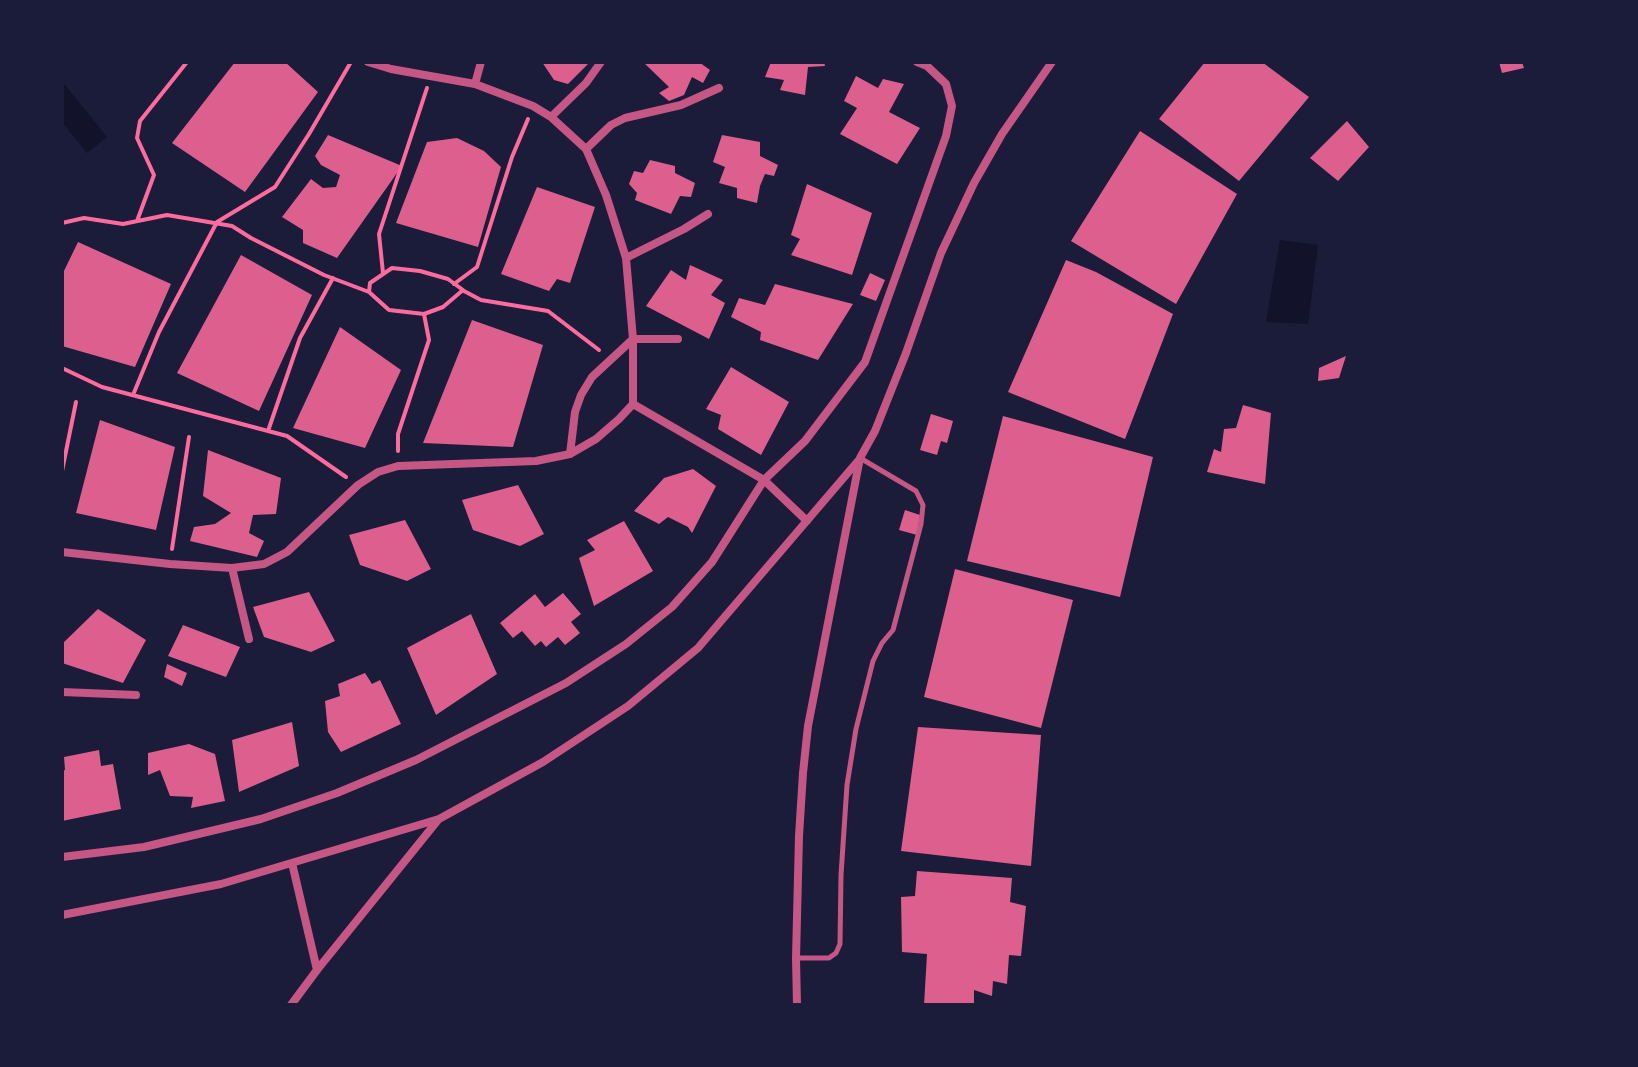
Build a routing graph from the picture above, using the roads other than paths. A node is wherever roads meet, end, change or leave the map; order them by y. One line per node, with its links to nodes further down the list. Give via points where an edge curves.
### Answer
1 (368, 62): 6 (street)
2 (481, 62): 7 (street)
3 (601, 62): 9 (street)
4 (917, 62): 18 (street, via 946,84 952,106 865,362 805,441)
5 (1052, 62): 17 (street, via 974,183)
6 (391, 66): 7 (street)
7 (475, 84): 9 (street)
8 (719, 88): 10 (street, via 681,105 625,118)
9 (551, 117): 10 (street)
10 (586, 149): 12 (street)
11 (708, 214): 12 (street)
12 (626, 258): 13 (street)
13 (633, 339): 14 (street); 15 (street); 16 (street, via 592,377 581,395)
14 (678, 339)
15 (633, 404): 16 (street, via 596,439); 18 (street)
16 (570, 454): 21 (street, via 536,461 398,466 378,472 287,552 264,564)
17 (860, 458): 19 (street); 29 (street, via 808,726); 29 (lane, via 916,491 923,505 921,524 893,630 873,661 856,729 847,785 840,944 829,958)
18 (764, 480): 19 (street); 26 (street, via 712,562 672,607 566,683 416,760 337,793 261,819 144,847)
19 (807, 521): 25 (street, via 698,648 628,706 543,762)
20 (62, 553): 21 (street)
21 (232, 568): 22 (street)
22 (249, 639)
23 (62, 692): 24 (street)
24 (136, 695)
25 (439, 819): 27 (street); 30 (street)
26 (62, 857)
27 (292, 863): 28 (street, via 221,884); 30 (street)
28 (62, 915)
29 (796, 958): 32 (street)
30 (317, 970): 31 (street)
31 (291, 1005)
32 (797, 1005)

